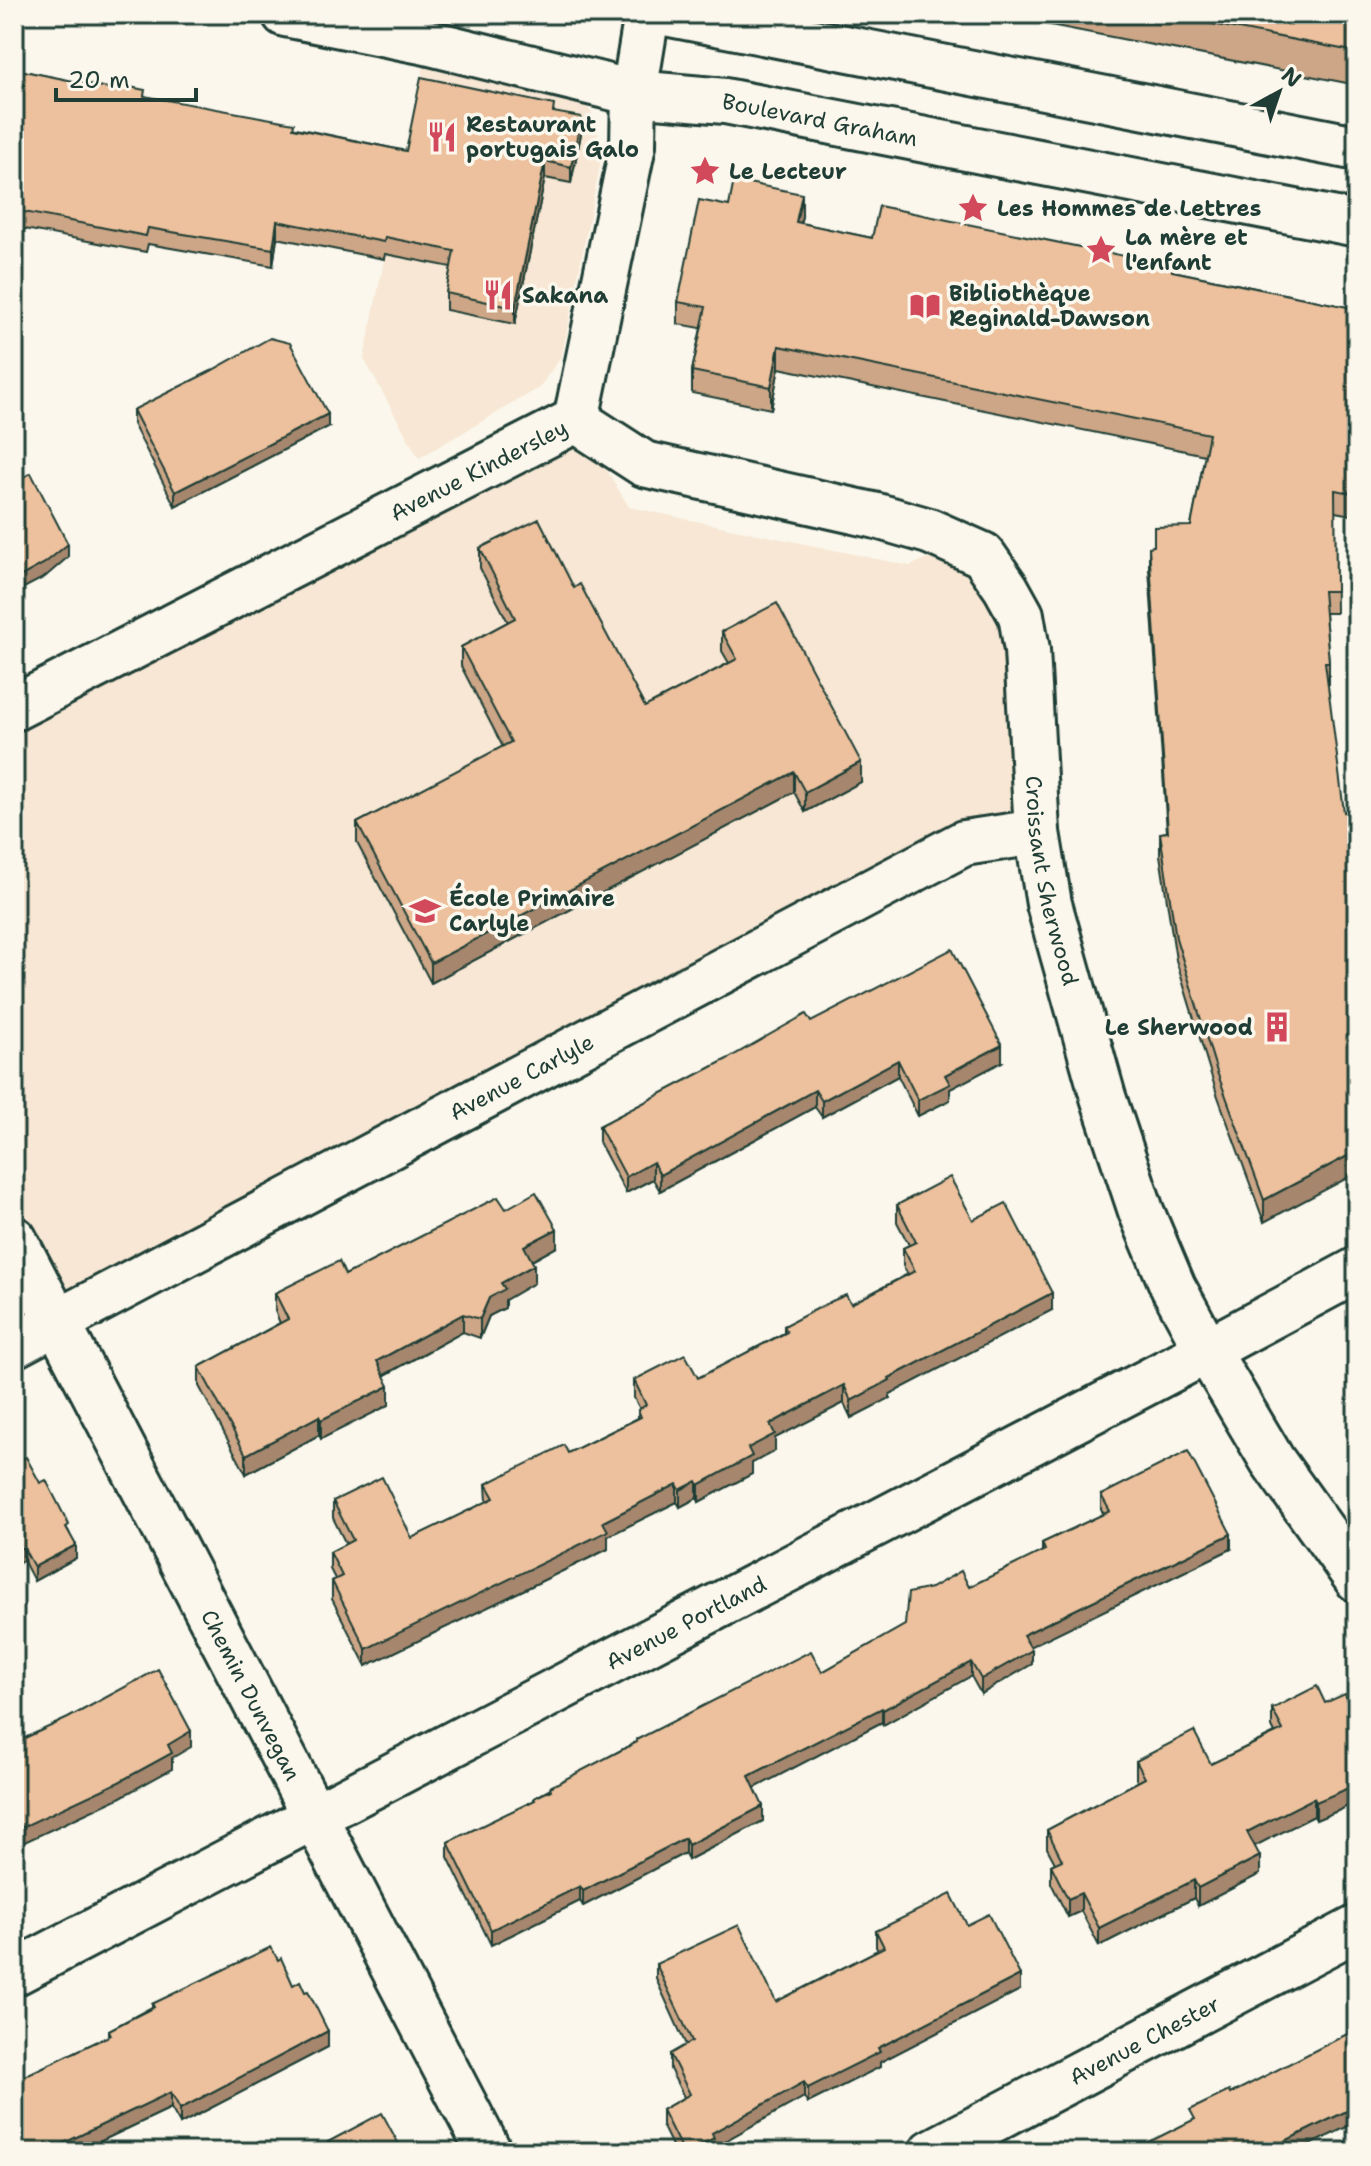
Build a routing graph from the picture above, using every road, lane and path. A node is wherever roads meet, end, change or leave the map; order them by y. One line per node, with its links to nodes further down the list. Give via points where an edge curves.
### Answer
1 (285, 14): 4 (street, Boulevard Graham)
2 (647, 14): 4 (street, Avenue Kindersley)
3 (670, 14): 5 (street)
4 (634, 93): 6 (street, Boulevard Graham, via 725,101); 7 (street, Avenue Kindersley, via 633,145)
5 (1357, 148)
6 (1357, 224)
7 (576, 420): 8 (street, Avenue Kindersley); 9 (street, Croissant Sherwood, via 644,464 877,516 983,555 1021,615)
8 (14, 708)
9 (1037, 832): 12 (street, Avenue Carlyle, via 964,843); 14 (street, Croissant Sherwood, via 1049,904 1103,1097 1147,1224)
10 (14, 1239): 12 (street, Chemin Dunvegan)
11 (1357, 1270): 14 (street, Avenue Portland)
12 (58, 1322): 13 (street, Avenue Carlyle); 16 (street, Chemin Dunvegan)
13 (14, 1345)
14 (1207, 1350): 15 (street, Croissant Sherwood, via 1272,1460); 16 (street, Avenue Portland)
15 (1357, 1579)
16 (315, 1815): 18 (street, Avenue Portland); 19 (street, Chemin Dunvegan)
17 (1357, 1928): 20 (street, Avenue Chester)
18 (14, 1973)
19 (489, 2152)
20 (932, 2152)

